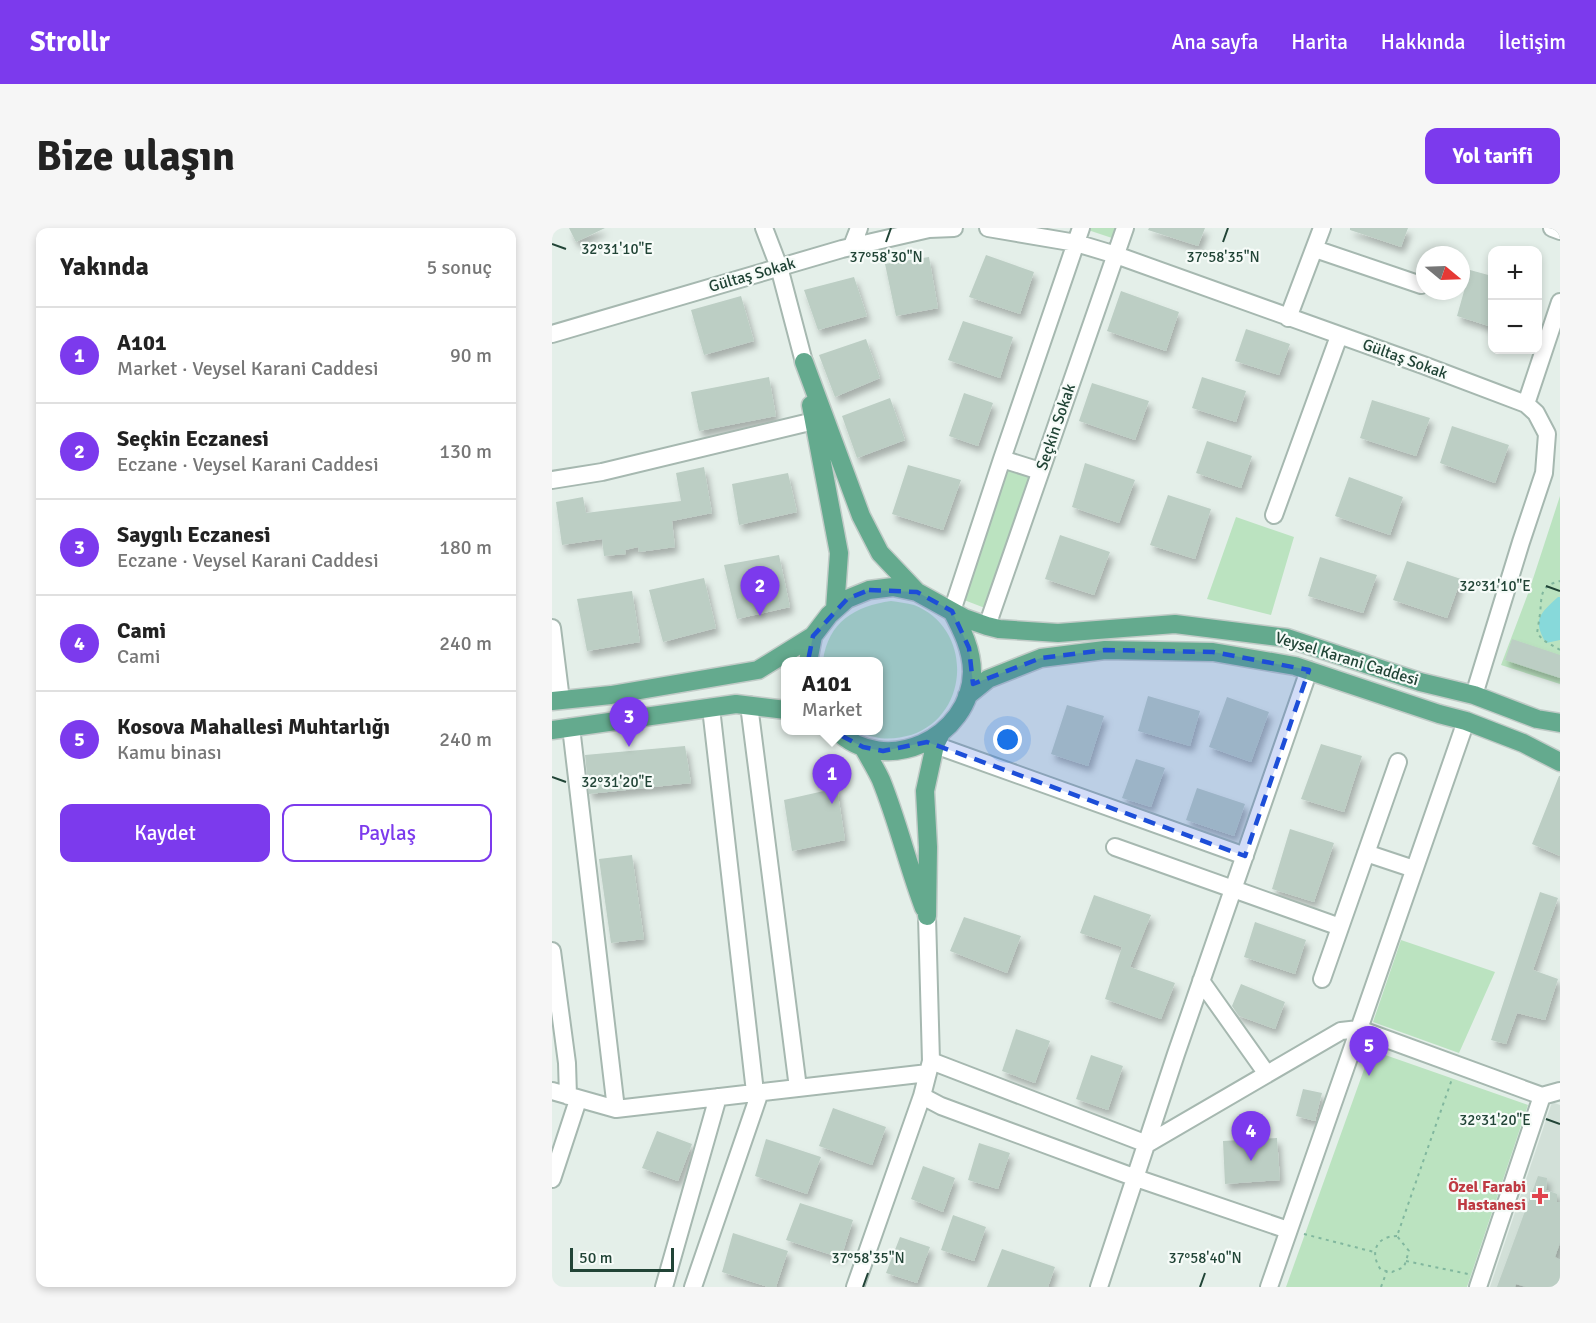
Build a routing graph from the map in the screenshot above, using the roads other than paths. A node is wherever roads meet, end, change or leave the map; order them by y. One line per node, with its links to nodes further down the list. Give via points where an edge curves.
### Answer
1 (764, 228): 14 (street)
2 (859, 228): 11 (street)
3 (954, 228): 9 (street, Gültaş Sokak)
4 (988, 228): 10 (street, Gültaş Sokak)
5 (1125, 228): 13 (street, Seçkin Sokak)
6 (1322, 228): 12 (street)
7 (1552, 228): 8 (street)
8 (1560, 231)
9 (899, 232): 11 (street, Gültaş Sokak)
10 (1079, 236): 13 (street, Gültaş Sokak); 23 (street)
11 (852, 246): 14 (street, Gültaş Sokak)
12 (1315, 249): 15 (street); 17 (street)
13 (1116, 255): 17 (street, Gültaş Sokak); 24 (street, Seçkin Sokak)
14 (779, 267): 18 (street, Gültaş Sokak); 20 (street)
15 (1416, 283)
16 (1560, 302): 21 (street)
17 (1288, 318): 19 (street, Gültaş Sokak)
18 (552, 334)
19 (1339, 336): 21 (street, Gültaş Sokak); 26 (street)
20 (804, 362): 22 (main road); 27 (main road, via 861,516 880,553)
21 (1527, 404): 35 (street, via 1546,434 1544,473)
22 (814, 422): 25 (street); 28 (main road, via 840,553)
23 (1002, 459): 24 (street); 29 (street)
24 (1041, 471): 30 (street, Seçkin Sokak)
25 (552, 480)
26 (1274, 515)
27 (917, 592): 28 (main road, via 893,587 869,590); 29 (main road, Veysel Karani Caddesi)
28 (835, 609): 32 (main road)
29 (952, 611): 30 (main road, Veysel Karani Caddesi); 36 (main road, via 969,648 972,672)
30 (987, 626): 35 (main road, Veysel Karani Caddesi, via 1058,633 1175,624 1287,638 1420,682)
31 (552, 628): 37 (street)
32 (813, 636): 33 (main road); 37 (main road, via 758,670)
33 (809, 657)
34 (1309, 670): 36 (main road, Veysel Karani Caddesi, via 1214,652 1106,650 1041,658 988,679); 41 (main road, Veysel Karani Caddesi); 52 (street)
35 (1474, 695): 42 (main road, Veysel Karani Caddesi, via 1537,719)
36 (968, 696): 46 (main road)
37 (556, 701)
38 (749, 705): 39 (main road); 40 (main road); 63 (street)
39 (711, 708): 43 (main road); 65 (street)
40 (781, 709)
41 (1466, 721): 49 (main road, Veysel Karani Caddesi); 53 (street)
42 (1560, 723)
43 (571, 727): 44 (main road); 70 (street)
44 (552, 730)
45 (841, 735): 47 (main road)
46 (937, 740): 47 (main road, via 903,751); 52 (street); 55 (main road, via 925,791)
47 (863, 747): 55 (main road, via 880,777)
48 (1398, 762): 51 (street)
49 (1560, 762)
50 (1115, 847): 54 (street)
51 (1366, 853): 53 (street); 56 (street)
52 (1245, 856): 54 (street)
53 (1414, 869): 60 (street)
54 (1233, 888): 56 (street); 59 (street)
55 (927, 916): 61 (street)
56 (1340, 927): 58 (street)
57 (552, 951): 66 (street, via 567,1063)
58 (1322, 979)
59 (1201, 981): 62 (street); 71 (street)
60 (1359, 1029): 62 (street, via 1341,1031); 68 (street); 74 (street)
61 (930, 1067): 63 (street); 67 (street); 71 (street)
62 (1267, 1074): 71 (street)
63 (798, 1088): 65 (street)
64 (1560, 1091): 68 (street)
65 (757, 1092): 69 (street); 77 (street)
66 (566, 1096): 70 (street); 73 (street)
67 (922, 1096): 72 (street); 78 (street)
68 (1542, 1096): 75 (street)
69 (718, 1097): 70 (street); 76 (street)
70 (616, 1109)
71 (1147, 1144): 72 (street)
72 (1136, 1178): 74 (street); 79 (street)
73 (552, 1179)
74 (1288, 1230): 80 (street)
75 (1480, 1282)
76 (664, 1287)
77 (693, 1287)
78 (855, 1287)
79 (1099, 1287)
80 (1269, 1287)

